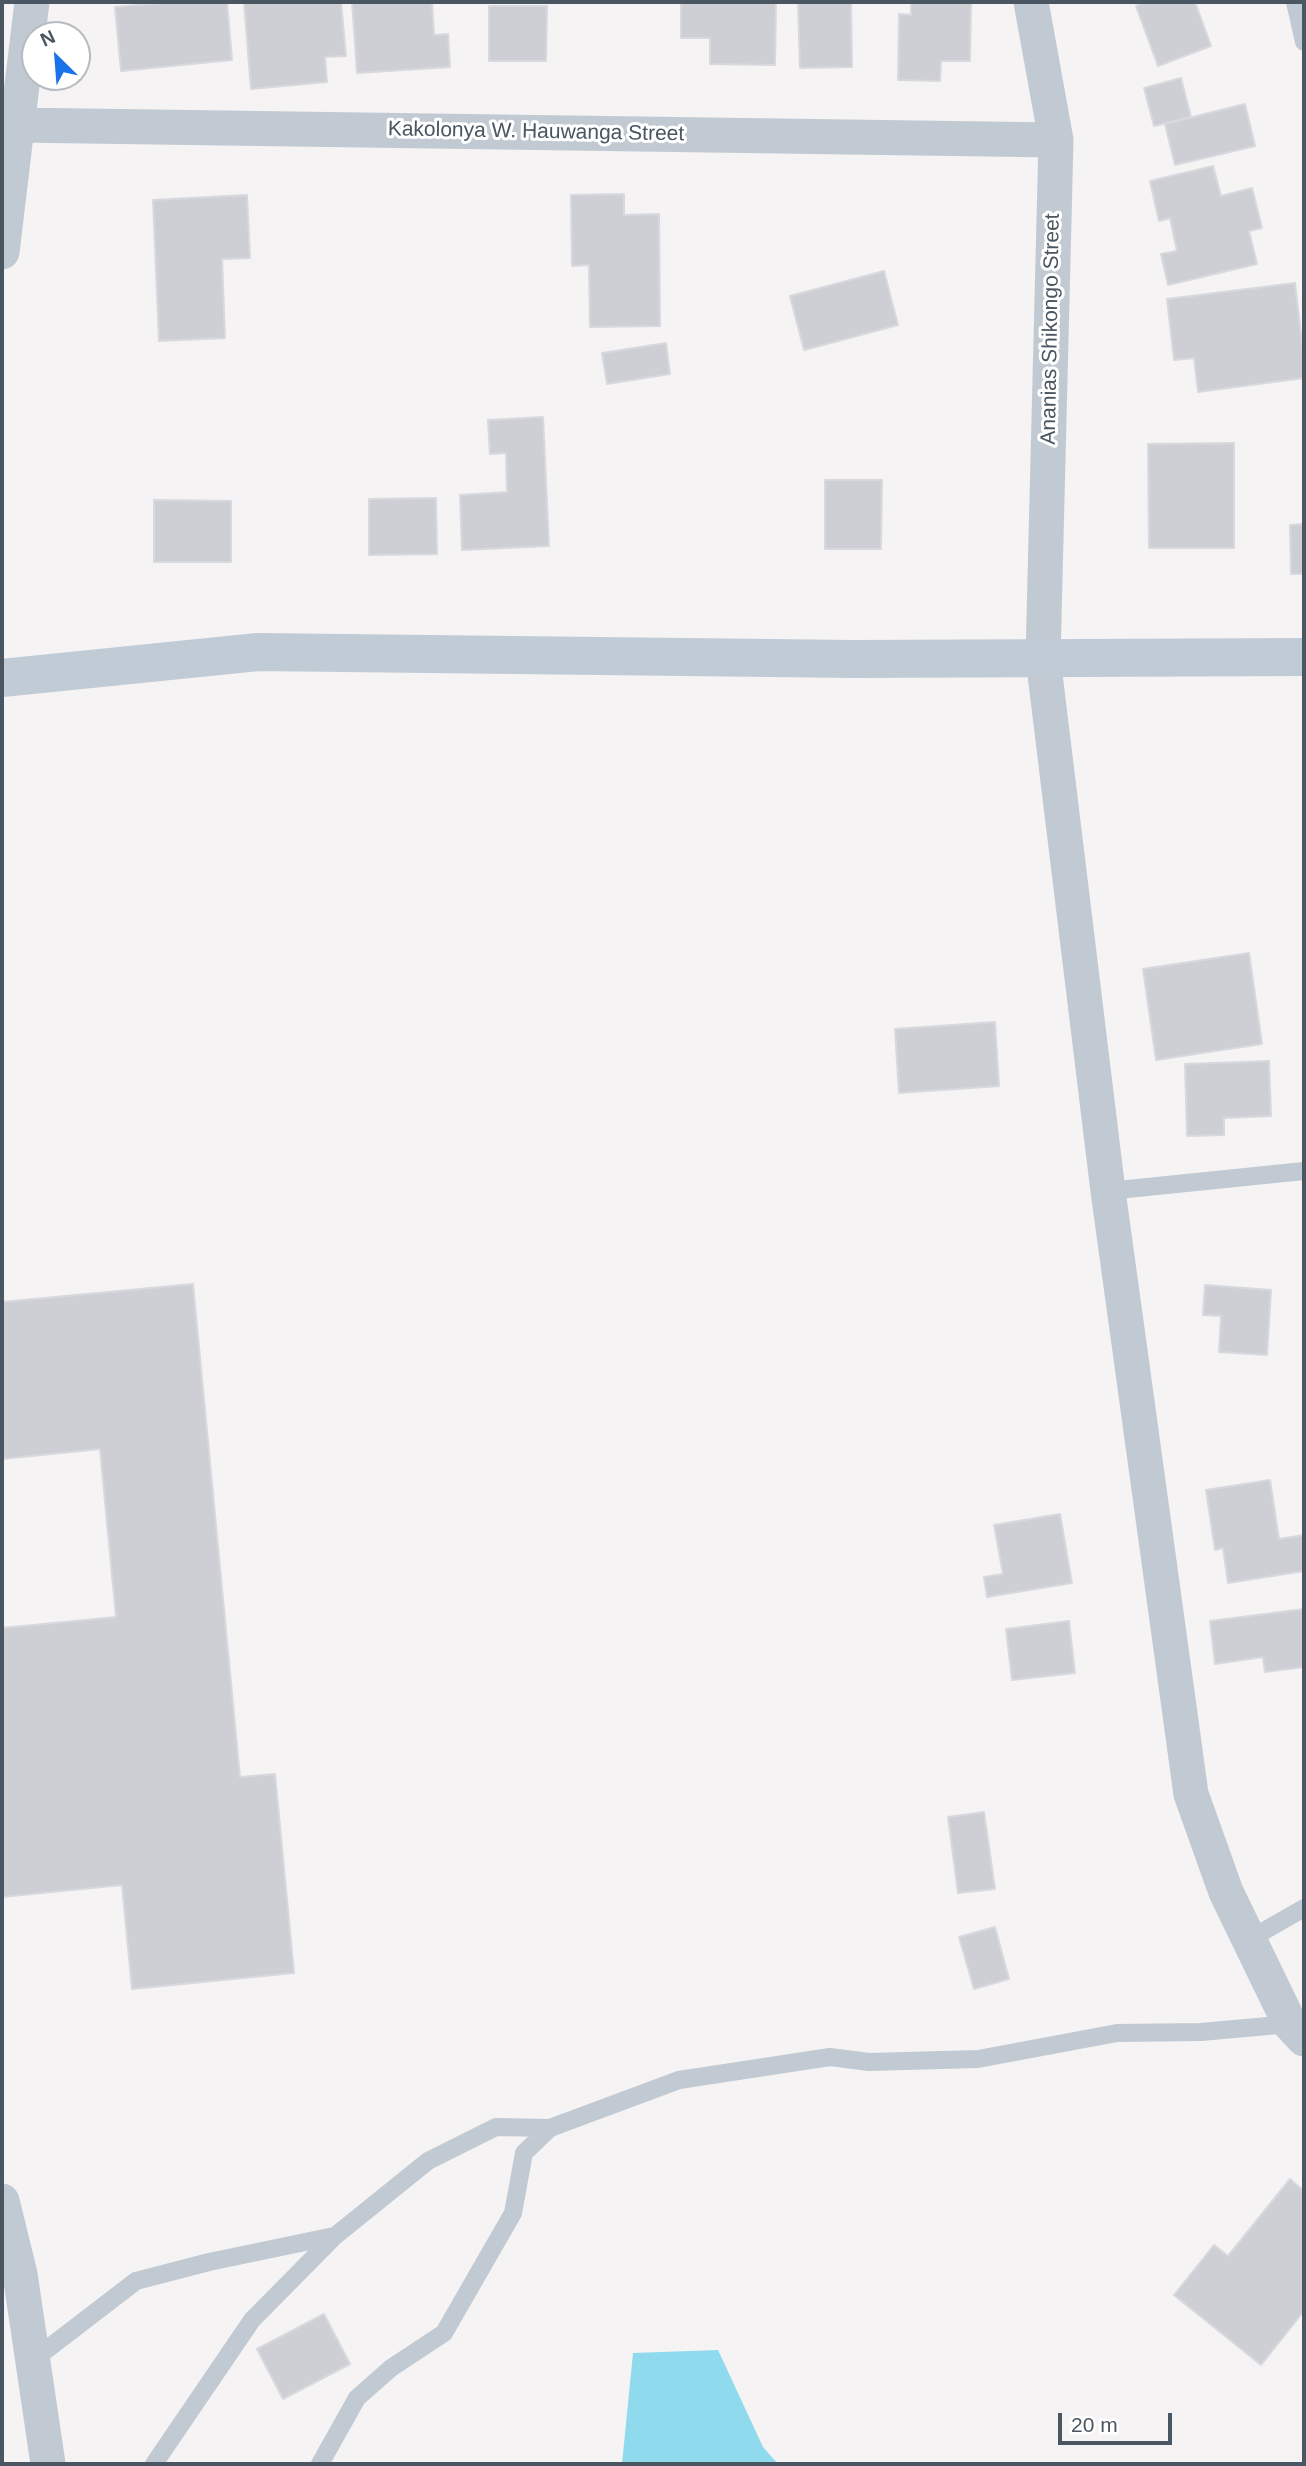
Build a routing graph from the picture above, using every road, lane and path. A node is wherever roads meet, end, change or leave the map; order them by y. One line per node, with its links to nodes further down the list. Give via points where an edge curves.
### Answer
1 (32, 2): 5 (street)
2 (1031, 2): 6 (street, Ananias Shikongo Street)
3 (1295, 2): 4 (lane)
4 (1304, 41)
5 (16, 125): 6 (street, Kakolonya W. Hauwanga Street); 7 (street)
6 (1055, 140): 9 (street, Ananias Shikongo Street)
7 (2, 252)
8 (1304, 657): 9 (street)
9 (1044, 658): 10 (street, via 258,652); 12 (street, Ananias Shikongo Street)
10 (2, 678)
11 (1304, 1171): 12 (lane)
12 (1108, 1191): 14 (street, Ananias Shikongo Street, via 1191,1794 1226,1892)
13 (1304, 1908): 14 (lane)
14 (1250, 1939): 15 (street, Ananias Shikongo Street)
15 (1297, 2032): 16 (lane, via 1117,2033 978,2059 869,2062 830,2057 679,2080)
16 (550, 2127): 18 (lane, via 496,2127 428,2161); 22 (lane, via 524,2153 513,2213 444,2333 391,2368 357,2398)
17 (2, 2201): 19 (street, via 20,2274)
18 (335, 2236): 19 (lane, via 136,2281); 21 (lane, via 252,2320)
19 (33, 2360): 20 (street)
20 (48, 2464)
21 (154, 2464)
22 (320, 2464)

